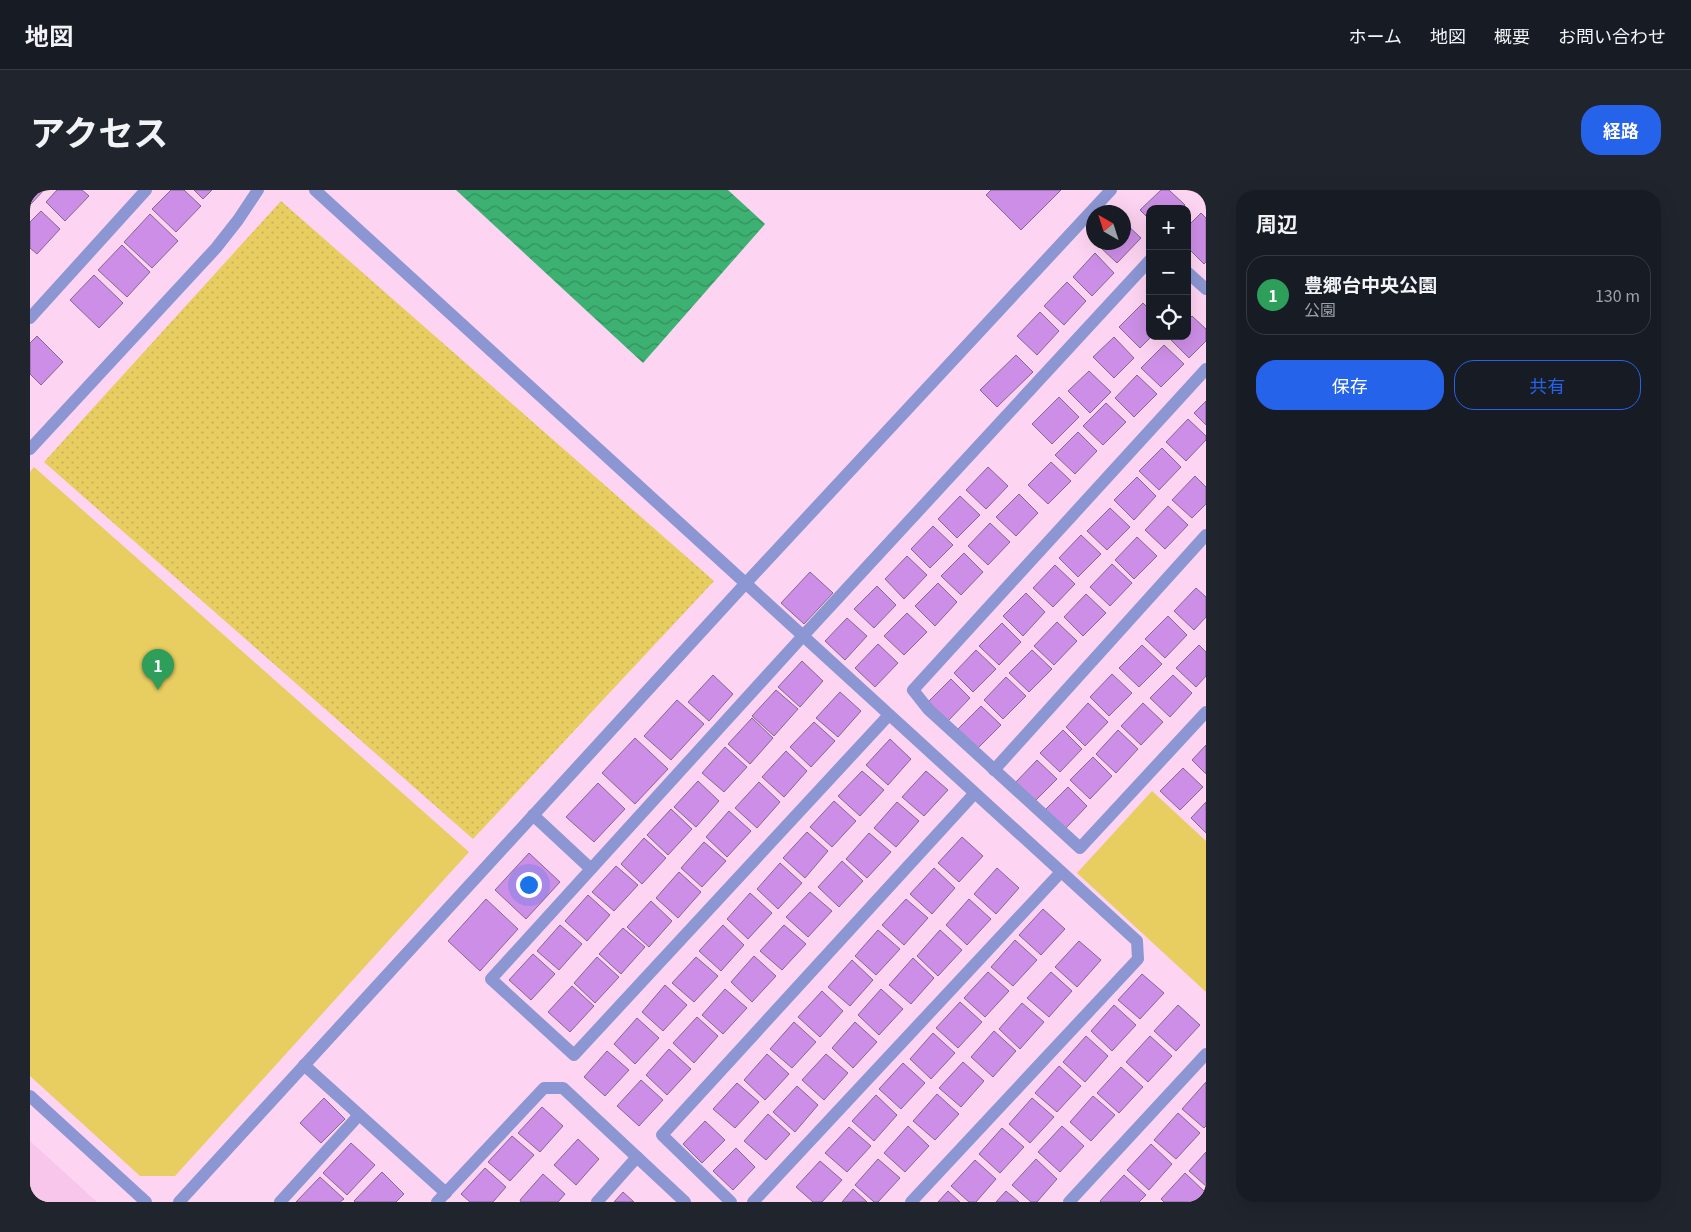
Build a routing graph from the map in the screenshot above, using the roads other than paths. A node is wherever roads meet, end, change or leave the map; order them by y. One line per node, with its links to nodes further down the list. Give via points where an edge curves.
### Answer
1 (146, 190): 8 (street)
2 (258, 190): 10 (street, via 216,248)
3 (315, 190): 12 (street)
4 (1111, 190): 12 (street)
5 (1146, 264): 13 (street)
6 (1191, 276): 7 (street)
7 (1206, 289)
8 (30, 318)
9 (1206, 369): 16 (street, via 912,690 928,710)
10 (30, 449)
11 (1206, 535): 16 (street)
12 (745, 584): 13 (street); 18 (street)
13 (802, 637): 15 (street); 19 (street)
14 (1206, 712): 16 (street, via 1080,848)
15 (888, 716): 17 (street); 19 (street, via 574,1055 491,979)
16 (994, 770)
17 (974, 794): 20 (street); 32 (street, via 662,1135)
18 (533, 815): 19 (street); 22 (street)
19 (591, 869)
20 (1061, 872): 33 (street); 34 (street, via 1137,941 1138,959)
21 (1206, 1054): 35 (street)
22 (304, 1065): 24 (street); 28 (street)
23 (30, 1096): 27 (street)
24 (359, 1115): 26 (street); 29 (street)
25 (637, 1157): 26 (street, via 564,1088 544,1088); 30 (street); 31 (street)
26 (442, 1197)
27 (146, 1202)
28 (179, 1202)
29 (280, 1202)
30 (597, 1202)
31 (685, 1202)
32 (731, 1202)
33 (752, 1202)
34 (911, 1202)
35 (1069, 1202)

